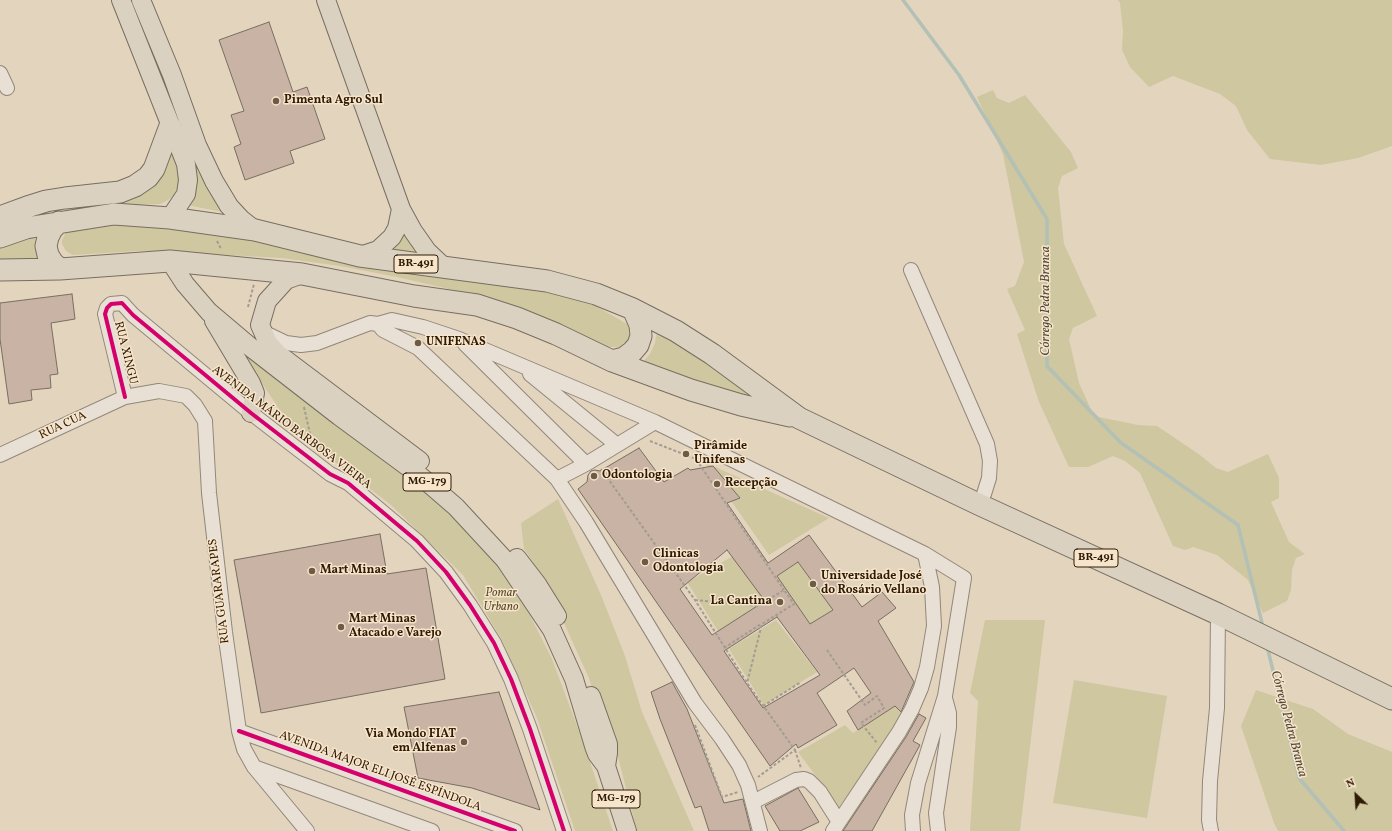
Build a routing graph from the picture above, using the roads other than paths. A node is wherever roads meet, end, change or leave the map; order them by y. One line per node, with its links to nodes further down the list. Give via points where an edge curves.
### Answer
1 (121, 0): 5 (main road)
2 (141, 0): 4 (main road)
3 (326, 0): 9 (main road)
4 (154, 32): 5 (main road); 12 (main road, via 197,145 214,181 229,206)
5 (136, 38): 8 (main road)
6 (0, 72): 7 (street)
7 (8, 88)
8 (170, 126): 10 (main road, via 186,164 188,180 186,194); 13 (highway, via 154,169 135,186 120,192 46,201 26,207)
9 (401, 209): 14 (main road, via 397,228 392,236 378,250); 16 (main road, via 427,251)
10 (170, 218): 11 (highway, BR-491, via 114,214); 12 (highway, BR-491)
11 (59, 222): 13 (highway, BR-491); 17 (highway, via 52,228 46,246 48,255)
12 (255, 230): 14 (highway, BR-491)
13 (1, 231)
14 (360, 256): 16 (highway, BR-491)
15 (170, 261): 17 (highway, BR-491); 20 (highway, BR-491); 22 (main road, MG-179)
16 (445, 268): 21 (highway, BR-491, via 547,281 596,294)
17 (60, 269): 18 (highway, BR-491)
18 (0, 270)
19 (911, 270): 37 (street, via 987,444 989,478)
20 (302, 274): 25 (main road, via 286,280 267,301 260,325); 27 (highway, BR-491, via 414,296 476,305 556,334)
21 (633, 309): 27 (highway, via 640,326 641,336 638,345 624,358); 31 (highway, BR-491, via 712,354)
22 (208, 312): 30 (main road, via 251,383 255,393); 43 (main road, MG-179, via 339,416 419,475 456,507 505,560 552,630 574,679 597,754)
23 (105, 314): 29 (street, RUA XINGU); 30 (street, AVENIDA MÁRIO BARBOSA VIEIRA, via 111,304 122,302 133,315)
24 (378, 324): 25 (street, via 370,323 316,343 301,345 286,344); 26 (street, via 392,320); 36 (street, via 383,330 418,348)
25 (262, 332): 43 (main road, MG-179, via 278,354 431,469 465,499 511,550 537,584 562,625 608,744)
26 (459, 339): 28 (street); 35 (street)
27 (612, 361): 31 (highway, BR-491, via 691,390 741,405)
28 (515, 362): 32 (street); 33 (street)
29 (125, 398): 34 (street, RUA CUA); 42 (street, RUA GUARARAPES, via 159,391 186,396 205,421 208,493)
30 (251, 413): 50 (street, AVENIDA MÁRIO BARBOSA VIEIRA, via 330,474 348,483 417,541 446,572 470,604 494,643 511,679)
31 (800, 418): 37 (highway, BR-491)
32 (656, 422): 33 (street); 38 (street)
33 (617, 444): 35 (street)
34 (0, 455)
35 (592, 464): 36 (street)
36 (556, 479): 45 (street, via 586,522 691,697 739,765)
37 (978, 504): 39 (highway, BR-491)
38 (925, 554): 40 (street, via 964,578); 46 (street, via 932,587 934,626 927,667 912,709)
39 (1218, 614): 41 (highway, BR-491); 55 (street, via 1217,708 1210,781)
40 (945, 696): 53 (street, via 918,783 912,815); 54 (street, via 949,727 936,813)
41 (1392, 699)
42 (239, 731): 44 (street, RUA GUARARAPES, via 244,749); 49 (street, AVENIDA MAJOR ELI JOSÉ ESPÍNDOLA)
43 (606, 766): 51 (main road, MG-179)
44 (254, 767): 47 (street, RUA GUARARAPES); 48 (street)
45 (752, 802): 46 (street, via 796,780 804,779 810,781 820,792); 52 (street)
46 (836, 826)
47 (307, 831)
48 (432, 831)
49 (515, 831)
50 (564, 831)
51 (627, 831)
52 (760, 831)
53 (913, 831)
54 (938, 831)
55 (1211, 831)

